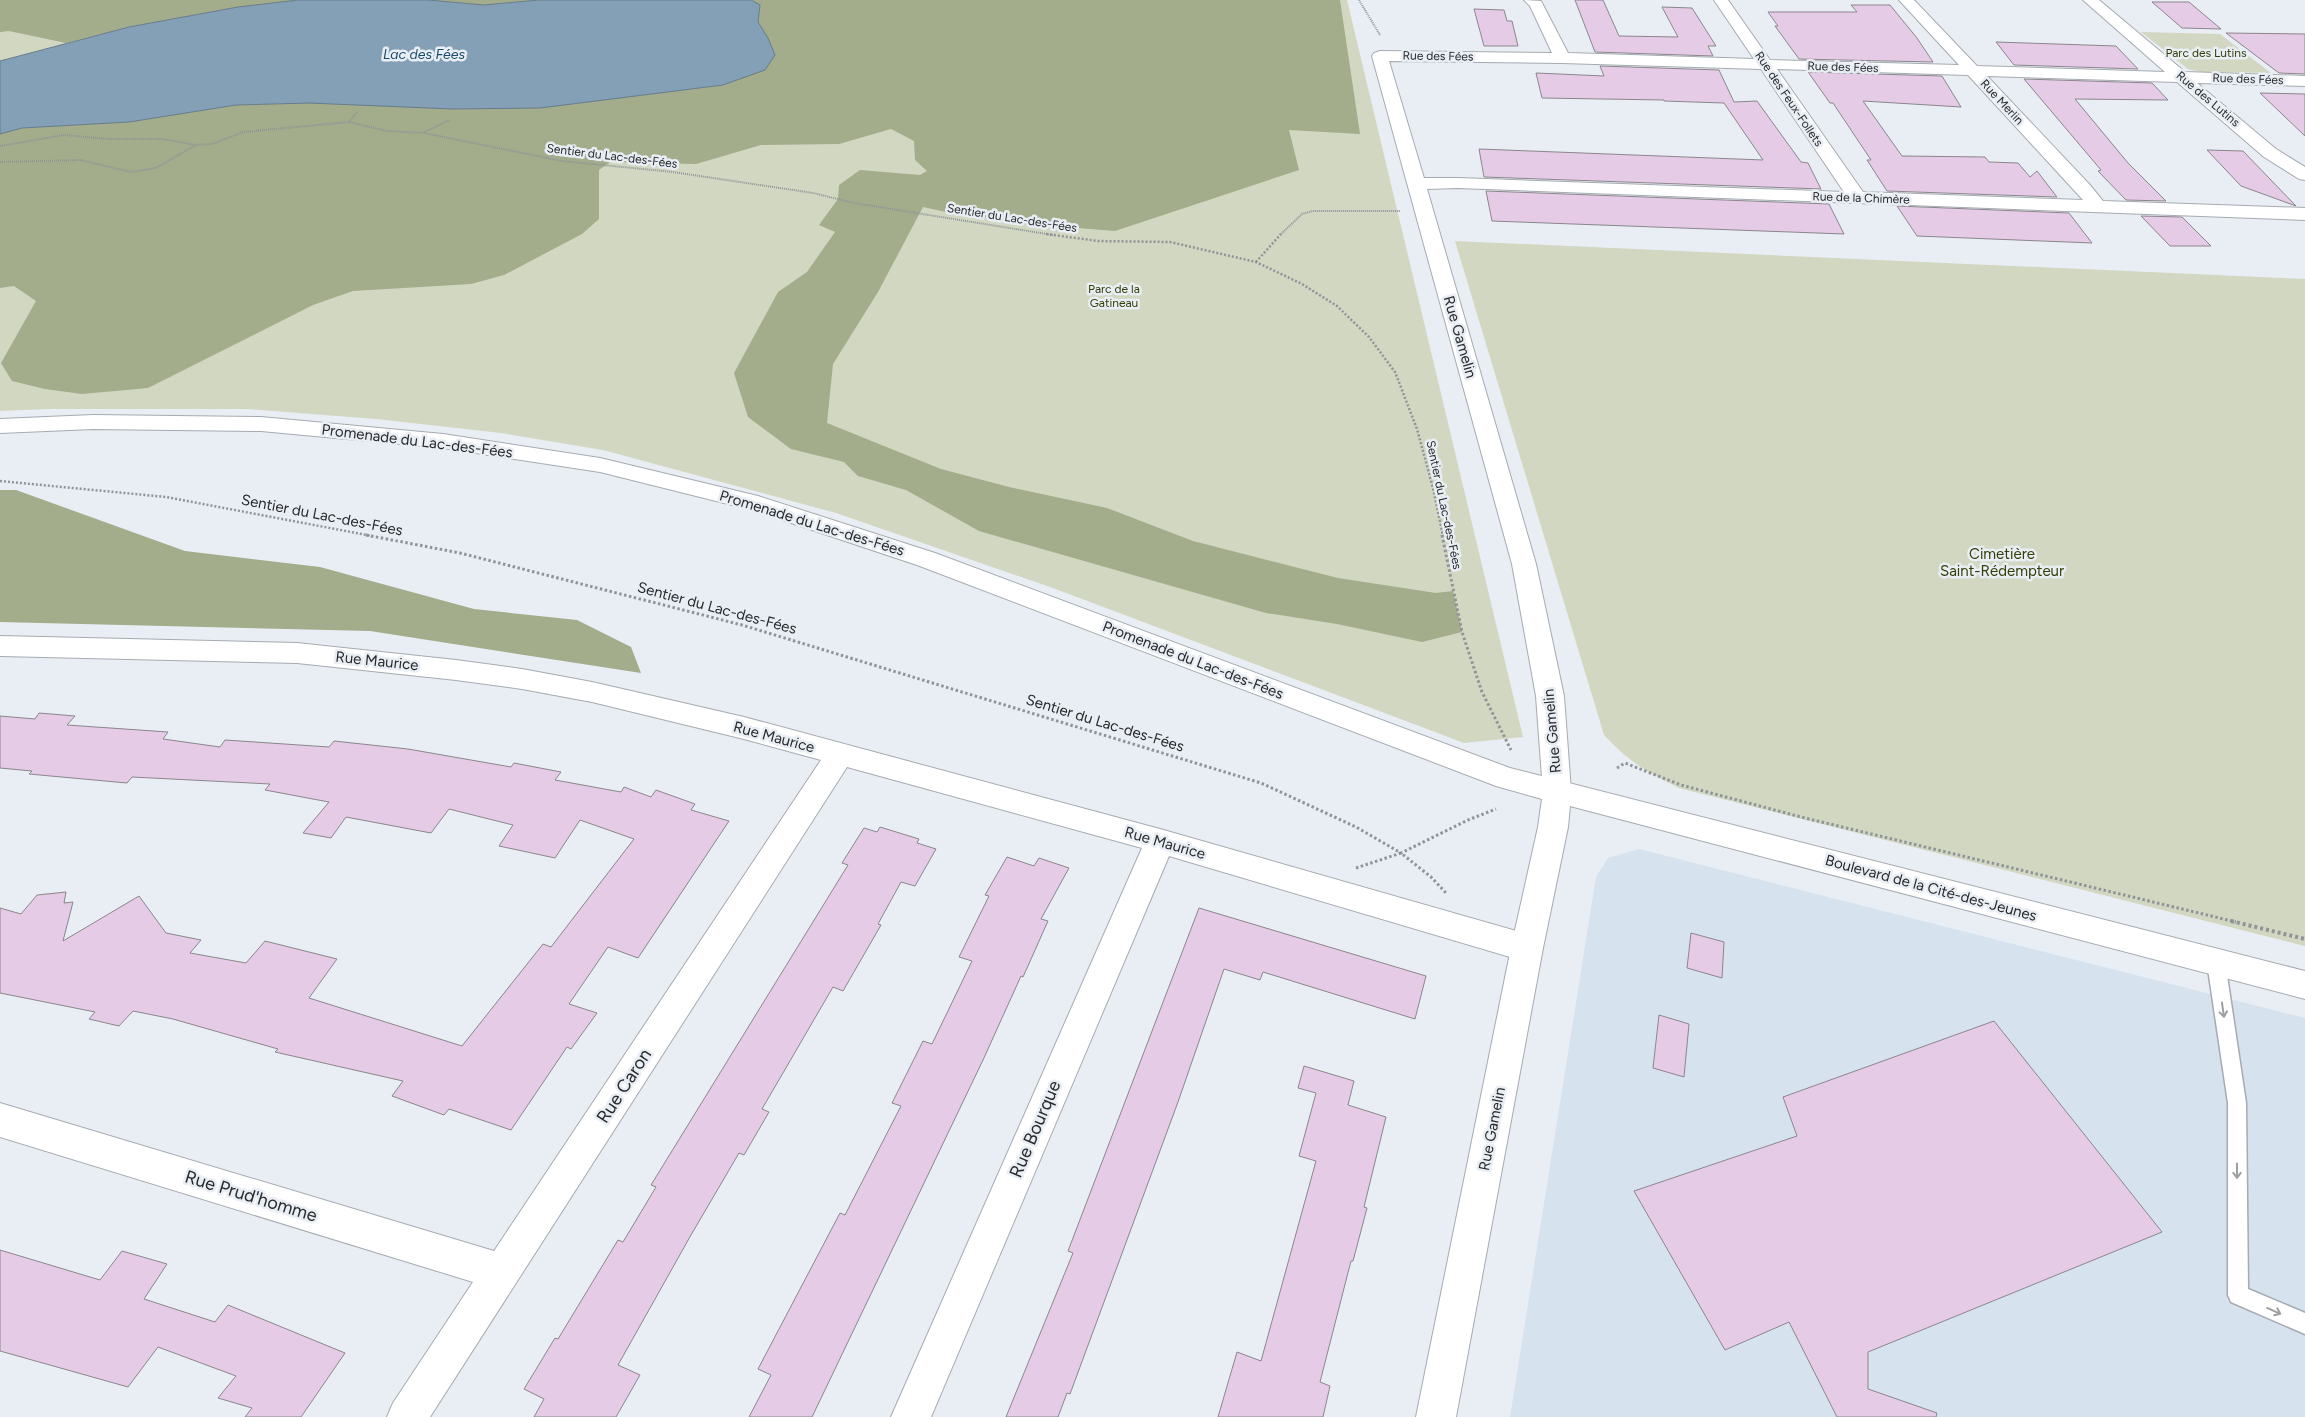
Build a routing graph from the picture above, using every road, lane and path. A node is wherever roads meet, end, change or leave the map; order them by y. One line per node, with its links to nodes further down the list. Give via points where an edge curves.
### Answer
1 (1359, 0): 6 (path, via 1388,47)
2 (1531, 0): 7 (street, via 1536,4)
3 (1720, 0): 8 (street, Rue des Feux-Follets)
4 (1906, 0): 9 (street, Rue Merlin)
5 (2090, 0): 10 (street, Rue des Lutins)
6 (1380, 56): 7 (street, Rue des Fées); 20 (street, Rue Gamelin)
7 (1562, 58): 8 (street, Rue des Fées)
8 (1767, 64): 9 (street, Rue des Fées); 21 (street, Rue des Feux-Follets)
9 (1972, 71): 10 (street, Rue des Fées); 22 (street, Rue Merlin)
10 (2182, 78): 11 (street, Rue des Fées); 19 (street, Rue des Lutins, via 2270,153)
11 (2305, 81)
12 (357, 112): 14 (path)
13 (450, 120): 15 (path)
14 (349, 122): 15 (path, Sentier du Lac-des-Fées, via 387,131); 17 (path, Sentier du Lac-des-Fées, via 243,132 212,144)
15 (424, 133): 25 (path, Sentier du Lac-des-Fées, via 562,161 673,172 813,193 854,203 1070,238 1170,242)
16 (0, 146): 17 (path, Sentier du Lac-des-Fées, via 64,135 163,139)
17 (196, 146): 18 (path, Sentier du Lac-des-Fées, via 156,168 131,172 61,158)
18 (0, 162)
19 (2305, 175)
20 (1417, 184): 21 (street, Rue de la Chimère); 23 (street, Rue Gamelin)
21 (1858, 198): 22 (street, Rue de la Chimère)
22 (2096, 205): 24 (street, Rue de la Chimère)
23 (1424, 211): 25 (path, via 1313,211 1302,214); 32 (street, Rue Gamelin, via 1524,564 1550,696)
24 (2305, 214)
25 (1256, 262): 29 (path, Sentier du Lac-des-Fées, via 1302,284 1337,306 1369,337 1395,372 1420,438 1462,632 1482,692)
26 (0, 426): 32 (street, Promenade du Lac-des-Fées, via 93,422 261,424 443,441 600,465 758,504 926,559 1506,778)
27 (0, 482): 35 (path, Sentier du Lac-des-Fées, via 166,497 460,553 742,625 1261,783 1356,827)
28 (0, 646): 30 (street, Rue Maurice, via 297,653 456,670 592,692 744,728)
29 (1511, 750)
30 (840, 755): 34 (street, Rue Maurice); 42 (street, Rue Caron)
31 (1617, 768): 37 (path, via 1626,763 1681,785 1782,812)
32 (1557, 791): 38 (street, Rue Gamelin, via 1553,827); 39 (street, Boulevard de la Cité-des-Jeunes)
33 (1496, 810): 35 (path)
34 (1160, 841): 36 (street, Rue Maurice); 45 (street, Rue Bourque)
35 (1401, 853): 36 (path, Sentier du Lac-des-Fées, via 1430,876 1453,901)
36 (1464, 930): 38 (street, Rue Maurice)
37 (2305, 939)
38 (1527, 948): 46 (street, Rue Gamelin)
39 (2216, 962): 40 (street, Boulevard de la Cité-des-Jeunes); 43 (lane, one-way to 43, via 2237,1103 2238,1295)
40 (2305, 985)
41 (0, 1120): 42 (street, Rue Prud'homme)
42 (502, 1272): 44 (street, Rue Caron)
43 (2305, 1324)
44 (407, 1417)
45 (911, 1417)
46 (1436, 1417)

